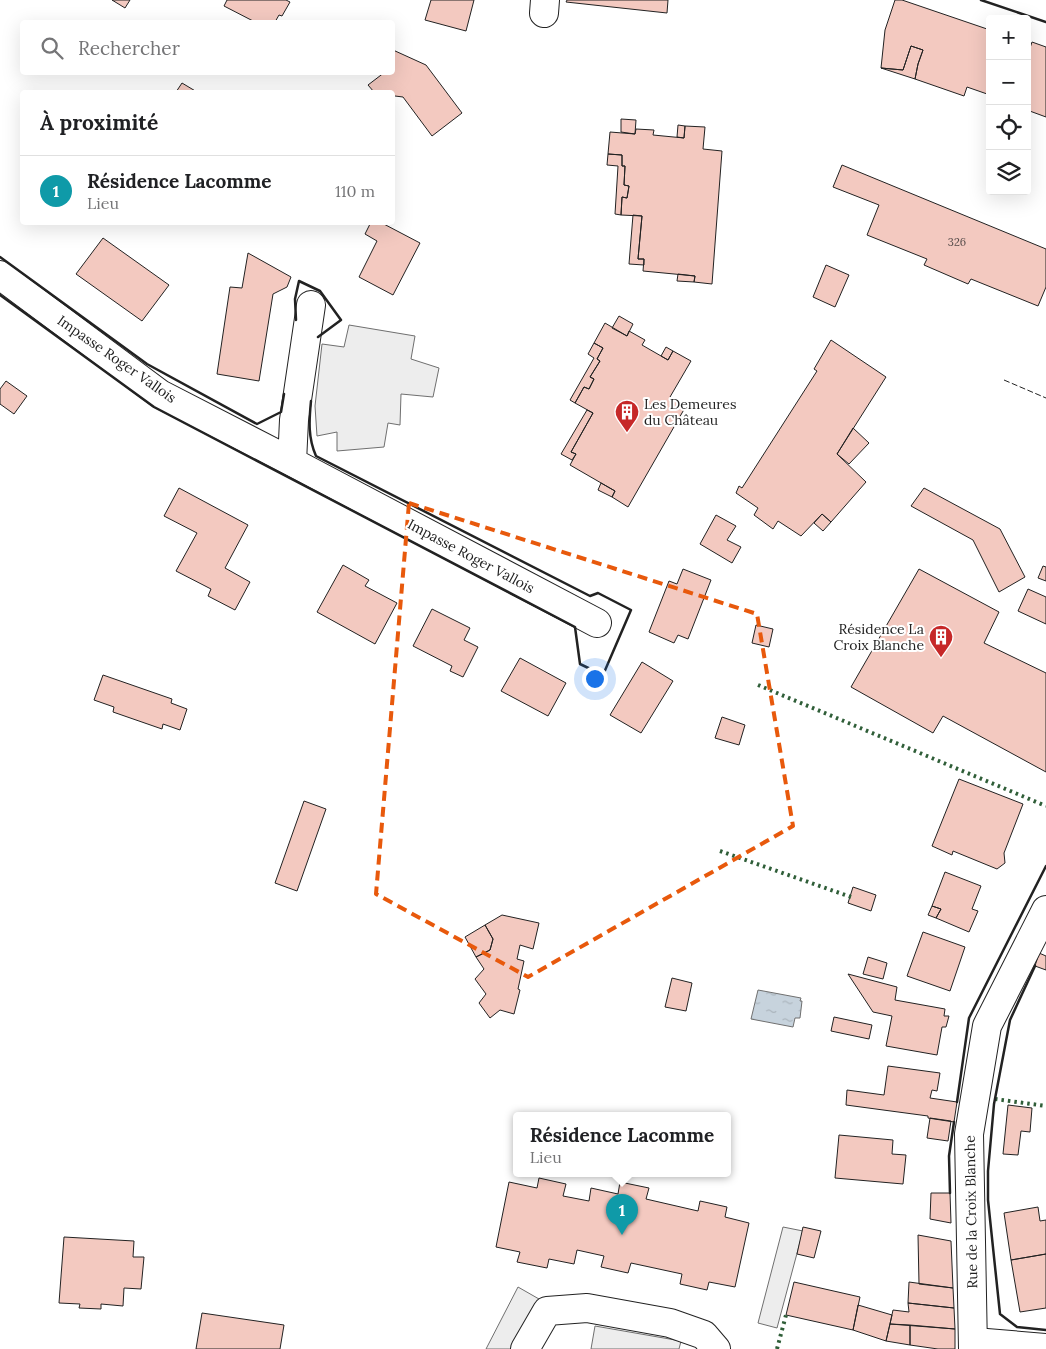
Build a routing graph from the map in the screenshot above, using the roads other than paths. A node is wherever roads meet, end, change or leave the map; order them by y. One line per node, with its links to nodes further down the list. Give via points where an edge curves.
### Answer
1 (0, 275): 3 (street, Impasse Roger Vallois, via 160,394)
2 (311, 306): 3 (street, via 294,420)
3 (292, 462): 4 (street, Impasse Roger Vallois)
4 (597, 623)
5 (1046, 910): 6 (street, Rue de la Croix Blanche, via 987,1026 969,1144)
6 (974, 1346): 7 (street)
7 (1046, 1348)
8 (525, 1349): 9 (street, via 547,1311 587,1308 670,1323 704,1335)
9 (716, 1349)

